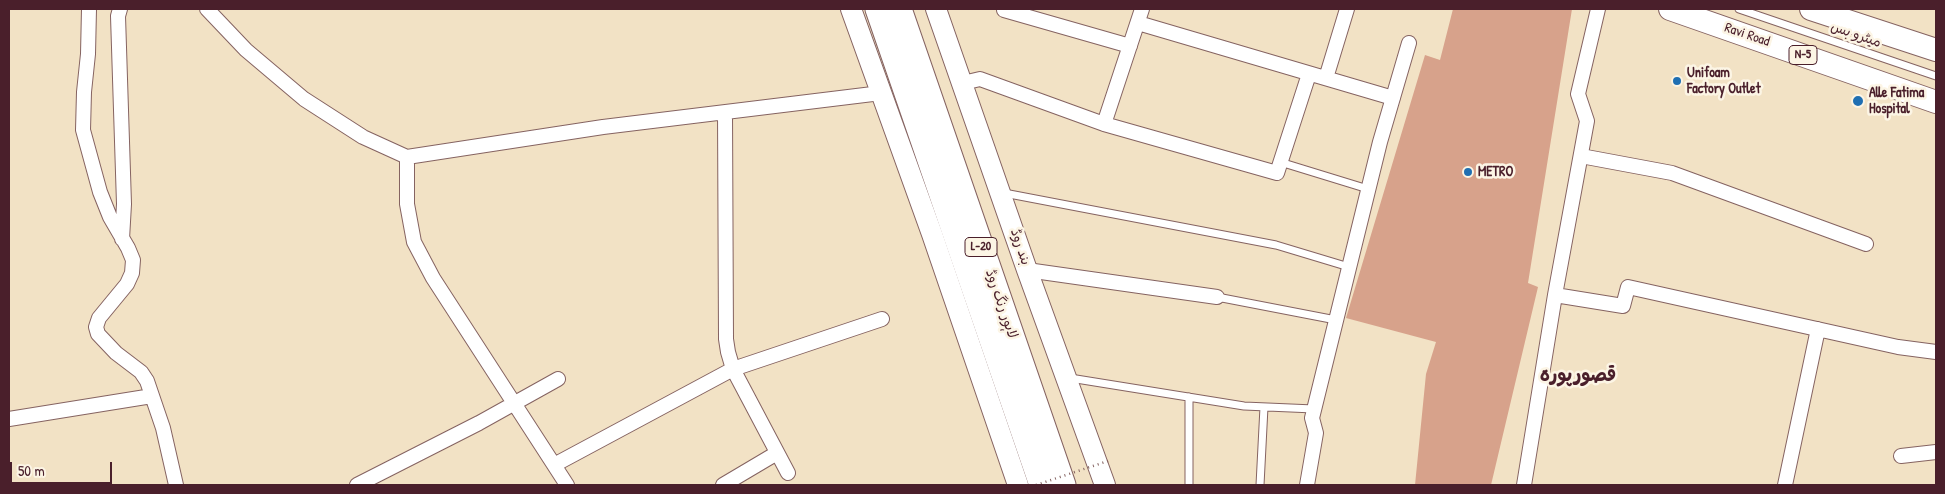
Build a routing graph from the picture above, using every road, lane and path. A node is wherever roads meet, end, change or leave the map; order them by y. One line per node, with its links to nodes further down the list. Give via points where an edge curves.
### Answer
1 (89, 9): 34 (street, via 83,130 100,192)
2 (120, 9): 34 (street)
3 (207, 9): 30 (street, via 246,50 304,99 363,137)
4 (852, 9): 24 (main road)
5 (878, 9): 65 (highway, لاہور رنگ روڈ / L-20)
6 (899, 9): 66 (highway, لاہور رنگ روڈ / L-20)
7 (936, 9): 23 (main road, بند روڈ)
8 (1142, 9): 16 (street)
9 (1347, 9): 22 (street)
10 (1598, 9): 29 (street, via 1578,94 1587,121)
11 (1670, 9): 26 (main road, Ravi Road / N-5)
12 (1739, 9): 21 (lane, میٹرو بس)
13 (1811, 9): 15 (main road)
14 (1004, 10): 18 (street)
15 (1854, 15): 19 (main road)
16 (1138, 23): 18 (street); 20 (street)
17 (1409, 43): 25 (street)
18 (1130, 46): 28 (street)
19 (1936, 50)
20 (1310, 74): 22 (street); 31 (street)
21 (1936, 76)
22 (1326, 78): 25 (street)
23 (963, 83): 28 (street, via 980,79); 33 (main road, بند روڈ)
24 (881, 93): 27 (street); 63 (main road)
25 (1393, 98): 32 (street)
26 (1936, 102)
27 (725, 112): 30 (street); 44 (street, via 726,339)
28 (1104, 124): 31 (street, via 1276,173)
29 (1580, 156): 35 (street, via 1672,173); 38 (street)
30 (407, 157): 49 (street, via 407,204 414,242 432,278)
31 (1280, 162): 32 (lane)
32 (1368, 189): 36 (street)
33 (1002, 193): 36 (lane, via 1276,245); 37 (main road, بند روڈ)
34 (122, 239): 47 (street, via 133,260 132,273 96,327 98,334 116,353 140,372)
35 (1866, 244)
36 (1348, 267): 41 (street)
37 (1027, 270): 39 (street); 45 (main road, بند روڈ)
38 (1556, 295): 42 (street, via 1623,306 1628,287); 71 (street)
39 (1218, 297): 41 (lane)
40 (882, 319): 44 (street)
41 (1336, 320): 51 (street)
42 (1818, 329): 43 (street); 72 (street)
43 (1936, 352)
44 (733, 369): 54 (street); 57 (street)
45 (1067, 377): 48 (lane); 67 (main road, بند روڈ)
46 (558, 379): 49 (street)
47 (152, 396): 52 (street); 59 (street)
48 (1189, 397): 50 (lane); 68 (lane)
49 (515, 404): 57 (street); 60 (street)
50 (1264, 407): 51 (lane); 69 (lane)
51 (1314, 409): 70 (street, via 1312,418 1316,433)
52 (9, 419)
53 (1936, 452): 55 (street)
54 (777, 453): 58 (street); 62 (street)
55 (1901, 456)
56 (1111, 460): 64 (path, bridge)
57 (554, 464): 61 (street)
58 (788, 473)
59 (176, 485)
60 (357, 485)
61 (567, 485)
62 (723, 485)
63 (1018, 485)
64 (1036, 485)
65 (1042, 485)
66 (1063, 485)
67 (1105, 485)
68 (1190, 485)
69 (1260, 485)
70 (1307, 485)
71 (1524, 485)
72 (1785, 485)

